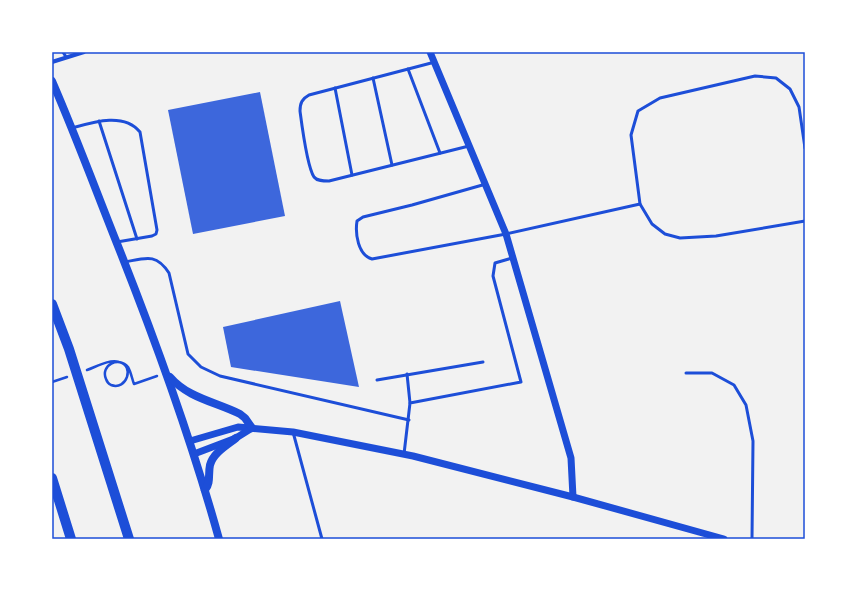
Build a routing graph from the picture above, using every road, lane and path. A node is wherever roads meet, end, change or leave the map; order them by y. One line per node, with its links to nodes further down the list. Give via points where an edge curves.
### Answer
1 (64, 52): 4 (lane)
2 (84, 52): 4 (street)
3 (430, 52): 6 (street)
4 (66, 58): 5 (street)
5 (52, 62)
6 (435, 62): 7 (lane); 13 (street)
7 (408, 69): 8 (lane); 15 (lane)
8 (373, 78): 10 (lane); 16 (lane)
9 (52, 81): 12 (main road)
10 (335, 88): 17 (lane); 17 (lane, via 309,95 300,104 310,166 314,178 320,181)
11 (99, 121): 12 (lane); 22 (lane); 22 (lane, via 130,124 140,132 157,230 152,236)
12 (72, 128): 23 (main road)
13 (470, 146): 15 (lane); 18 (street)
14 (805, 148): 19 (lane, via 799,107 790,88 776,78 755,76 660,98 638,111 631,135)
15 (440, 153): 16 (lane)
16 (392, 165): 17 (lane)
17 (352, 175)
18 (486, 184): 21 (street); 21 (lane, via 363,216 357,221 356,231 361,252 366,258 372,259)
19 (640, 204): 20 (lane, via 652,224 665,234 680,238 716,236); 21 (lane)
20 (805, 221)
21 (506, 234): 24 (street)
22 (137, 238): 23 (lane)
23 (117, 242): 25 (main road)
24 (514, 258): 33 (lane, via 495,263 493,276 521,382); 43 (street, via 571,458)
25 (125, 262): 29 (main road); 34 (lane, via 145,258 163,264 169,274 188,354 201,367 220,376)
26 (52, 304): 45 (highway, via 69,349)
27 (110, 362): 29 (path, via 119,362 124,364 126,367 128,376 124,383 114,386 110,385 105,377 104,371 109,364 119,362 126,365 134,384)
28 (483, 362): 31 (lane)
29 (167, 373): 35 (main road, via 185,390 197,397 240,414); 38 (main road)
30 (686, 373): 49 (lane, via 712,373 734,385 746,405 753,441)
31 (407, 374): 32 (lane); 33 (lane)
32 (377, 380)
33 (410, 403): 34 (lane)
34 (409, 420): 40 (lane)
35 (252, 428): 36 (street); 37 (street); 38 (street, via 238,427)
36 (294, 432): 40 (street); 47 (lane)
37 (236, 438): 39 (street); 42 (main road, via 212,460)
38 (190, 441): 39 (main road)
39 (194, 454): 42 (main road)
40 (404, 454): 43 (street)
41 (52, 478): 44 (highway)
42 (205, 490): 46 (main road)
43 (573, 497): 48 (street)
44 (71, 539)
45 (129, 539)
46 (219, 539)
47 (322, 539)
48 (724, 539)
49 (752, 539)

